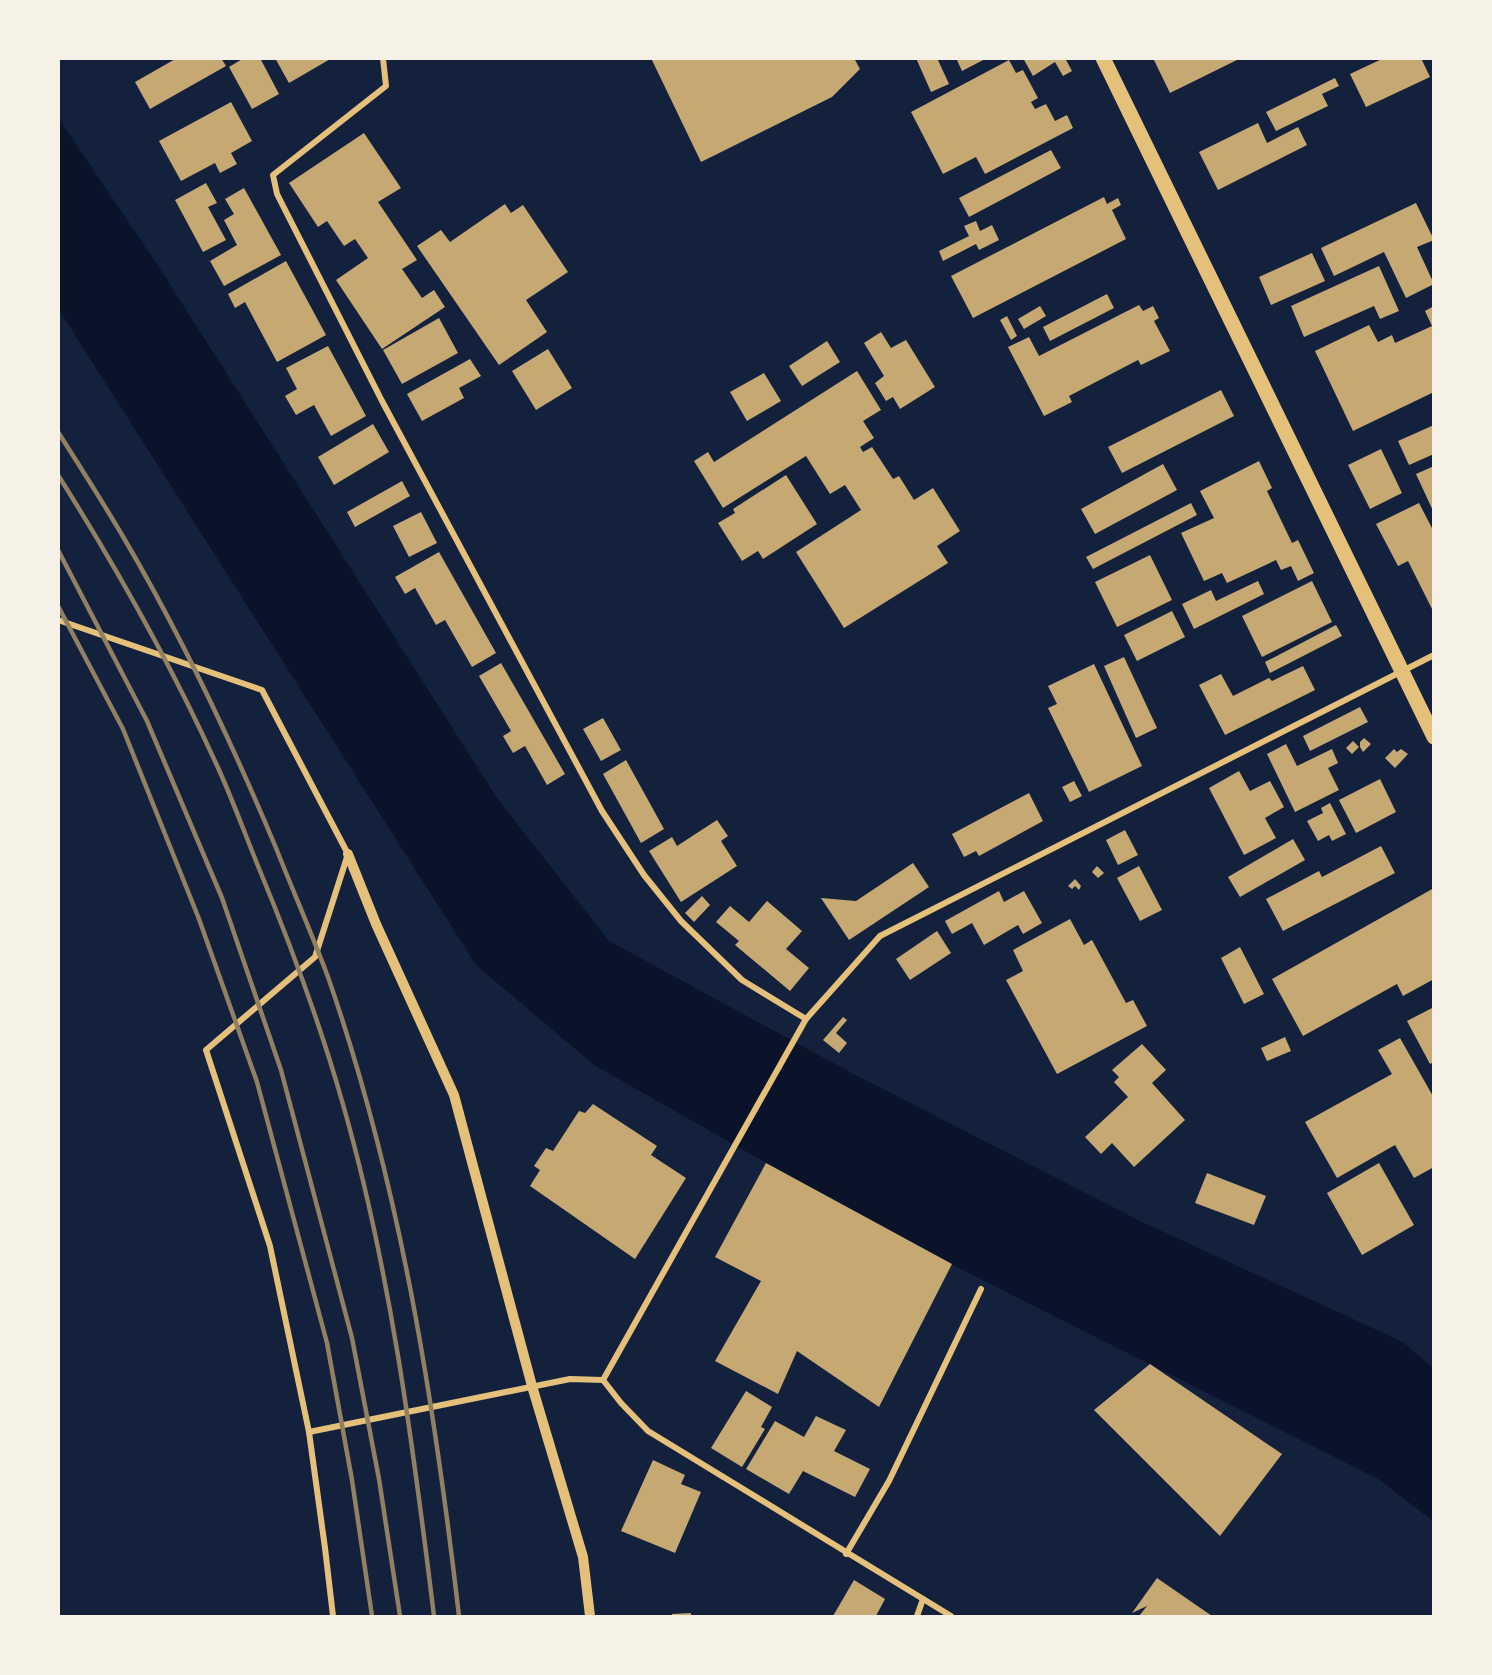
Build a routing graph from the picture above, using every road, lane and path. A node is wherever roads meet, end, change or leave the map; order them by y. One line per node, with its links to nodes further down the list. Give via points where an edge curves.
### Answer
1 (383, 58): 8 (street, via 386,86 273,175 277,194 382,401 602,811 644,875 681,921 742,980)
2 (1103, 58): 5 (main road)
3 (58, 620): 7 (street, via 262,690)
4 (1434, 655): 5 (street)
5 (1402, 670): 6 (main road); 8 (street, via 880,936)
6 (1434, 737)
7 (348, 854): 11 (street, via 454,1095); 12 (street, via 315,957 206,1050 270,1246)
8 (806, 1019): 10 (street)
9 (981, 1289): 13 (street, via 889,1481)
10 (603, 1380): 11 (street, via 570,1379); 13 (street, via 648,1431)
11 (532, 1386): 12 (street); 16 (street, via 583,1557)
12 (309, 1432): 15 (street)
13 (846, 1554): 14 (street)
14 (923, 1599): 17 (street); 18 (street)
15 (333, 1617)
16 (590, 1617)
17 (917, 1617)
18 (951, 1617)

